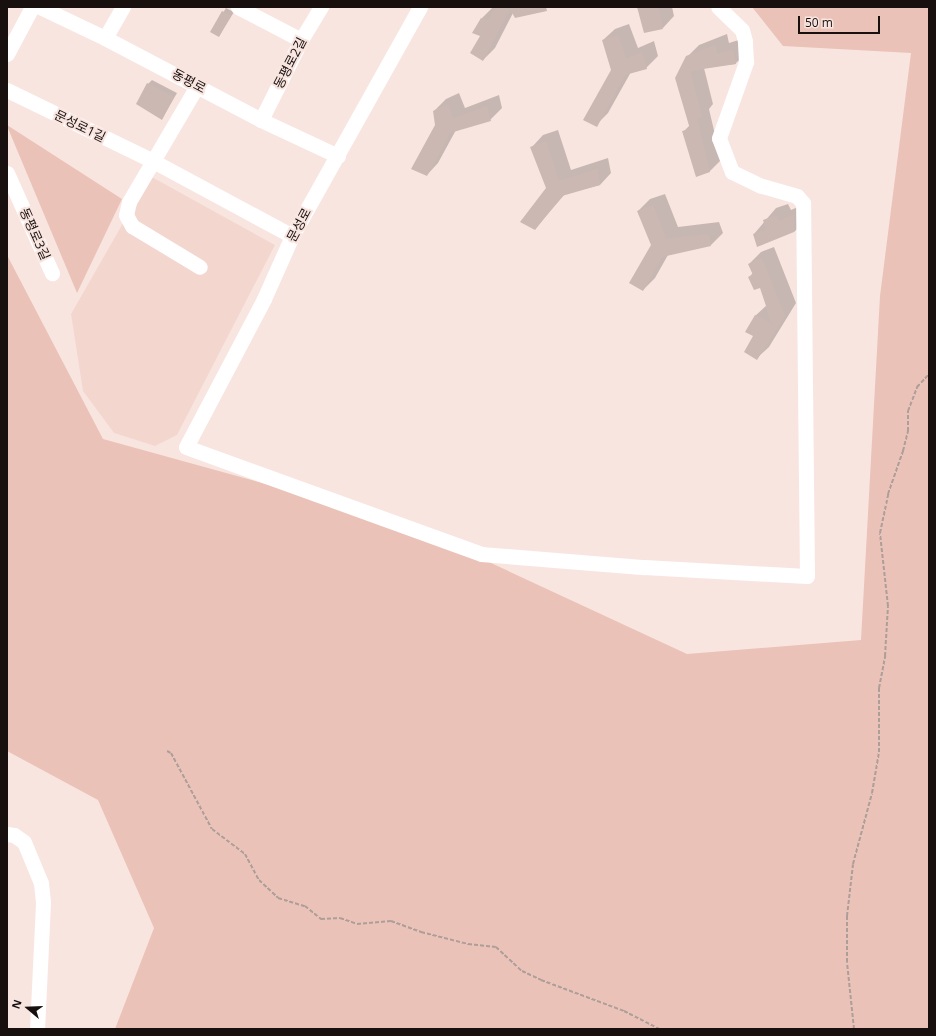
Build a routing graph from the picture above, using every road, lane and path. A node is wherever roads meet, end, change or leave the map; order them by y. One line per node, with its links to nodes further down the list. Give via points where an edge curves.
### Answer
1 (32, 7): 10 (street)
2 (40, 7): 8 (street, 동평로)
3 (123, 7): 8 (street)
4 (238, 7): 9 (street)
5 (321, 7): 9 (street, 동평로2길)
6 (718, 7): 17 (street, 문성로, via 742,30 745,41 746,62 719,138 732,172 762,186 800,197 803,203 807,576 481,554 186,448 264,299)
7 (415, 9): 14 (street, 문성로)
8 (105, 38): 11 (street, 동평로)
9 (301, 40): 13 (street, 동평로2길)
10 (7, 54)
11 (197, 86): 13 (street, 동평로); 15 (street)
12 (7, 90): 15 (street, 문성로1길)
13 (261, 120): 14 (street, 동평로)
14 (338, 156): 17 (street, 문성로)
15 (153, 161): 17 (street, 문성로1길); 18 (street, via 129,202 126,215 128,221 132,226)
16 (7, 173): 19 (street, 동평로3길)
17 (292, 236)
18 (200, 267)
19 (52, 273)
20 (929, 374): 25 (path, via 917,387 908,411 908,431 888,494 880,533 888,606 885,656 879,688 879,752 872,793 853,864 847,916 847,962)
21 (167, 751): 24 (path, via 171,753 212,828 245,854 259,880 278,898 305,906 321,919 340,918 358,924 391,921 468,944 496,947 522,971 624,1011)
22 (7, 834): 23 (street, via 14,835 24,842 40,883 43,903)
23 (38, 1029)
24 (659, 1029)
25 (854, 1029)

